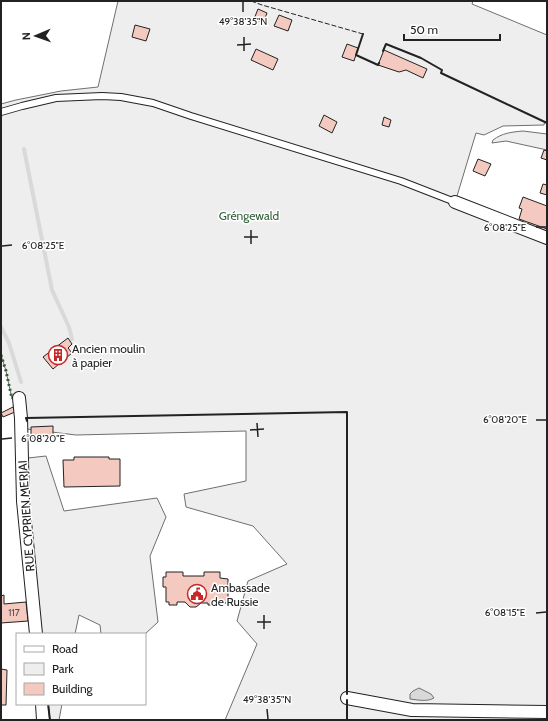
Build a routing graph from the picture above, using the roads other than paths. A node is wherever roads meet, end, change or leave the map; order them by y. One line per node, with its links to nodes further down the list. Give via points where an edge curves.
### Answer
1 (1, 112): 2 (lane, via 56,98 102,96 152,103 401,181)
2 (455, 202): 3 (street)
3 (547, 238)
4 (19, 398): 5 (street, RUE CYPRIEN MERJAI, via 23,501)
5 (36, 633)
6 (347, 698): 8 (street, via 412,710)
7 (42, 705): 9 (street)
8 (547, 712)
9 (44, 720)

